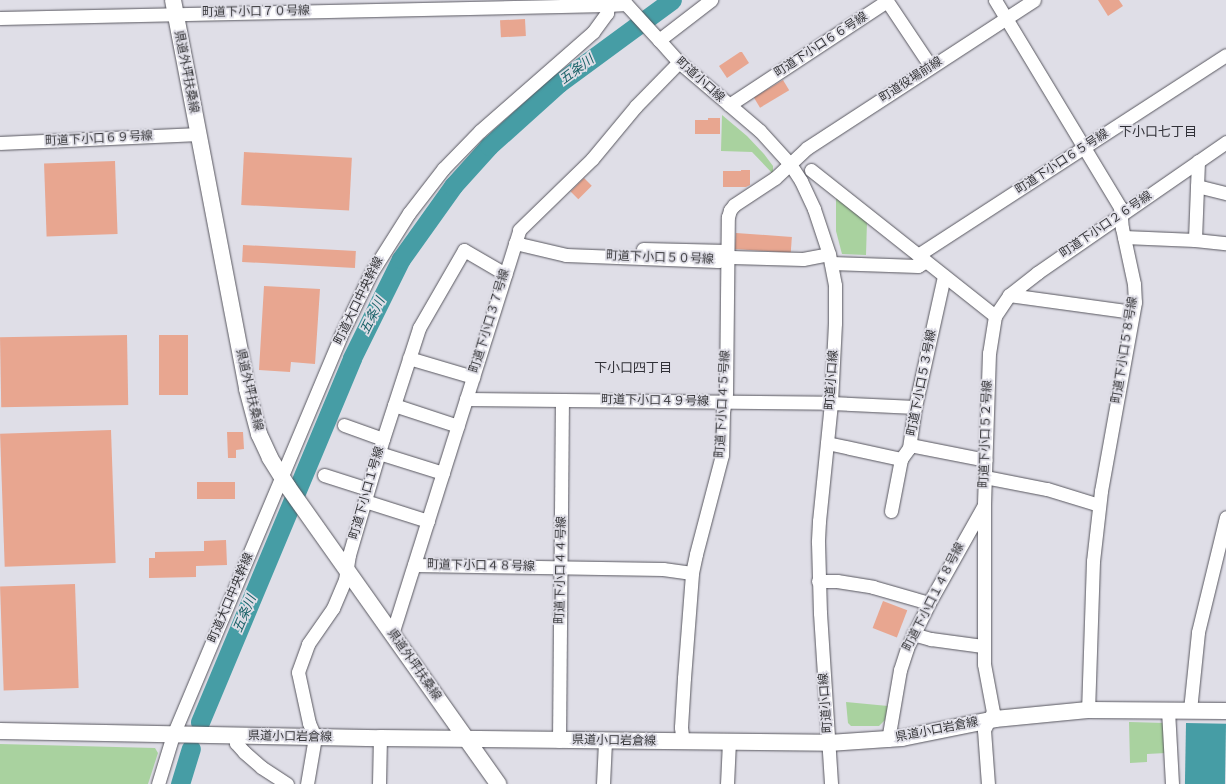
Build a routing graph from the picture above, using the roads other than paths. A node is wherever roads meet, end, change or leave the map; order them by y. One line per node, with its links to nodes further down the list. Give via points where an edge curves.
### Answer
1 (711, 0): 8 (street)
2 (995, 0): 7 (street, 町道下小口５８号線)
3 (1034, 0): 7 (street, 町道役場前線)
4 (608, 3): 5 (street, 町道下小口７０号線); 8 (street, via 626,4); 54 (street, 町道大口中央幹線, via 607,13 593,32 480,131 444,169 409,213 378,261 352,311)
5 (174, 7): 6 (street, 町道下小口７０号線); 13 (main road, 県道外坪扶桑線)
6 (0, 18)
7 (1006, 18): 11 (street, 町道役場前線); 16 (street, 町道下小口５８号線)
8 (655, 37): 10 (street, 町道小口線)
9 (1226, 55): 16 (street, 町道下小口６５号線)
10 (679, 62): 12 (street, 町道小口線); 24 (street, 町道下小口３７号線, via 636,106 592,159 519,230)
11 (931, 67): 12 (street, 町道下小口６６号線, via 887,1); 18 (street, 町道役場前線, via 807,148)
12 (729, 105): 18 (street, 町道小口線, via 760,131)
13 (198, 134): 15 (street, 町道下小口６９号線); 54 (main road, 県道外坪扶桑線, via 252,409 264,446)
14 (1226, 142): 17 (street, 町道下小口２６号線)
15 (0, 143)
16 (1084, 147): 22 (street, 町道下小口５８号線, via 1120,207); 28 (street, 町道下小口６５号線)
17 (1198, 161): 20 (street); 22 (street, 町道下小口２６号線)
18 (790, 164): 27 (street, 町道下小口４５号線, via 730,210); 29 (street, 町道小口線, via 814,209)
19 (811, 170): 28 (street)
20 (1197, 186): 21 (street); 25 (street)
21 (1226, 193)
22 (1121, 215): 23 (street, 町道下小口５８号線); 32 (street, 町道下小口２６号線, via 1064,252)
23 (1124, 237): 25 (street); 33 (street, 町道下小口５８号線, via 1134,284)
24 (516, 240): 27 (street, via 567,247); 27 (street, 町道下小口５０号線, via 566,255 668,259); 30 (street, 町道下小口３７号線)
25 (1195, 240): 26 (street)
26 (1226, 243)
27 (727, 255): 29 (street, 町道下小口５０号線); 39 (street, 町道下小口４５号線)
28 (922, 258): 29 (street, 町道下小口５０号線, via 918,266); 31 (street)
29 (830, 259): 40 (street, 町道小口線, via 836,307)
30 (505, 274): 35 (street, 町道下小口１号線, via 464,250 419,328); 36 (street, 町道下小口３７号線)
31 (944, 276): 34 (street); 42 (street, 町道下小口５３号線)
32 (1009, 295): 33 (street); 34 (street, 町道下小口２６号線)
33 (1133, 312): 56 (street, 町道下小口５８号線)
34 (995, 316): 50 (street, 町道下小口５２号線, via 990,353)
35 (409, 358): 36 (street); 41 (street, 町道下小口１号線)
36 (473, 377): 37 (street, 町道下小口３７号線)
37 (466, 399): 38 (street, 町道下小口４９号線); 44 (street, 町道下小口３７号線)
38 (562, 400): 39 (street, 町道下小口４９号線); 63 (street, 町道下小口４４号線)
39 (724, 402): 40 (street, 町道下小口４９号線); 64 (street, 町道下小口４５号線, via 721,463)
40 (831, 403): 42 (street, 町道下小口４９号線); 46 (street, 町道小口線)
41 (394, 405): 44 (street); 45 (street, 町道下小口１号線)
42 (915, 407): 47 (street, 町道下小口５３号線)
43 (344, 426): 45 (street)
44 (458, 426): 51 (street, 町道下小口３７号線)
45 (383, 439): 48 (street, 町道下小口１号線)
46 (827, 443): 49 (street); 65 (street, 町道小口線, via 819,521)
47 (910, 444): 49 (street, 町道下小口５３号線); 50 (street)
48 (379, 453): 51 (street); 55 (street, 町道下小口１号線)
49 (901, 459): 58 (street, 町道下小口５３号線)
50 (986, 460): 53 (street, 町道下小口５２号線)
51 (443, 473): 60 (street, 町道下小口３７号線)
52 (324, 475): 55 (street)
53 (985, 477): 56 (street, via 1047,489); 57 (street, 町道下小口５２号線)
54 (285, 482): 61 (main road, 県道外坪扶桑線); 76 (street, 町道大口中央幹線)
55 (367, 495): 60 (street); 61 (street, 町道下小口１号線)
56 (1099, 504): 70 (street, 町道下小口５８号線, via 1093,561)
57 (984, 505): 66 (street, 町道下小口１４８号線); 69 (street, 町道下小口５２号線)
58 (891, 511)
59 (1226, 517): 72 (street, via 1198,632)
60 (428, 521): 62 (street, 町道下小口３７号線)
61 (347, 570): 67 (main road, 県道外坪扶桑線); 78 (street, 町道下小口１号線, via 333,608 308,644 298,672 309,723)
62 (413, 570): 63 (street); 67 (street, 町道下小口３７号線)
63 (561, 572): 64 (street, via 663,569); 82 (street, 町道下小口４４号線)
64 (692, 573): 84 (street, 町道下小口４５号線, via 681,727)
65 (818, 580): 66 (street, via 873,587); 86 (street, 町道小口線)
66 (929, 603): 68 (street, 町道下小口１４８号線)
67 (392, 634): 80 (main road, 県道外坪扶桑線)
68 (913, 634): 69 (street); 81 (street, 町道下小口１４８号線, via 900,670)
69 (983, 646): 74 (street, 町道下小口５２号線, via 985,676 993,712)
70 (1088, 710): 71 (main road, 県道小口岩倉線); 74 (main road, 県道小口岩倉線)
71 (1168, 710): 72 (main road, 県道小口岩倉線); 96 (street)
72 (1190, 710): 73 (main road, 県道小口岩倉線)
73 (1226, 711)
74 (989, 720): 81 (main road, 県道小口岩倉線, via 925,735); 95 (street, 町道下小口５２号線, via 984,730)
75 (0, 731): 76 (main road, 県道小口岩倉線)
76 (178, 735): 77 (main road, 県道小口岩倉線); 87 (street, 町道大口中央幹線)
77 (235, 736): 78 (main road, 県道小口岩倉線); 88 (street, via 236,743 244,752)
78 (315, 737): 79 (main road, 県道小口岩倉線); 89 (street)
79 (380, 738): 80 (main road, 県道小口岩倉線); 90 (street)
80 (466, 740): 82 (main road, 県道小口岩倉線); 91 (main road, 県道外坪扶桑線)
81 (888, 740): 86 (main road, 県道小口岩倉線)
82 (558, 741): 83 (main road, 県道小口岩倉線)
83 (605, 741): 84 (main road, 県道小口岩倉線); 92 (street)
84 (683, 742): 85 (main road, 県道小口岩倉線)
85 (729, 742): 86 (main road, 県道小口岩倉線); 93 (street)
86 (829, 743): 94 (street, 町道小口線)
87 (158, 784)
88 (287, 784)
89 (307, 784)
90 (379, 784)
91 (498, 784)
92 (603, 784)
93 (727, 784)
94 (831, 784)
95 (988, 784)
96 (1172, 784)

